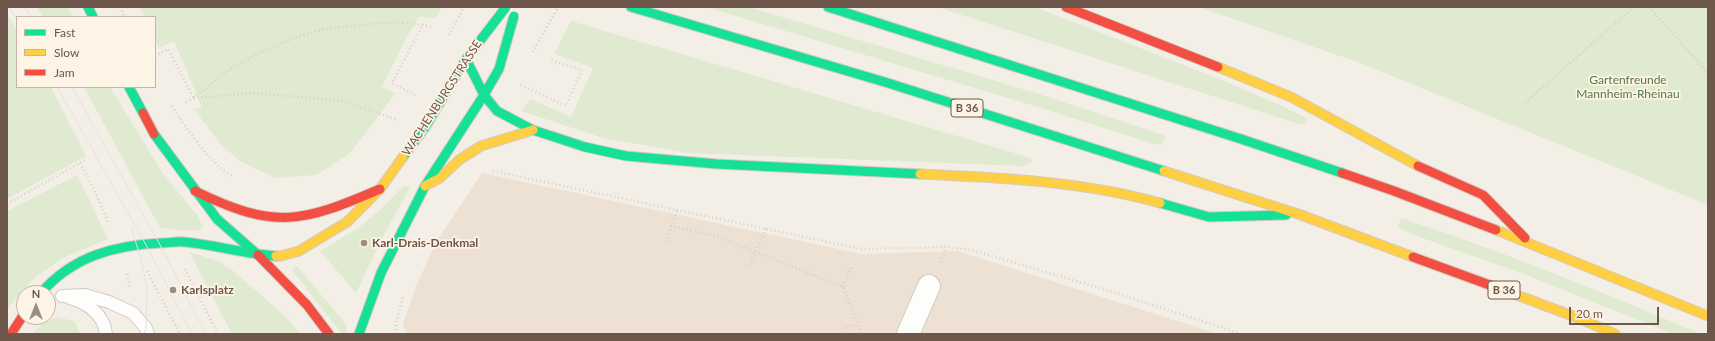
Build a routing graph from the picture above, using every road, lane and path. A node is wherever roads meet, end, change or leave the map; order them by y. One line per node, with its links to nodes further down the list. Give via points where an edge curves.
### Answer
1 (88, 7): 12 (main road)
2 (120, 7): 13 (path)
3 (464, 7): 16 (path, bridge)
4 (506, 7): 19 (main road, WACHENBURGSTRASSE, bridge)
5 (518, 7): 25 (main road, bridge, via 499,69)
6 (558, 7): 18 (path, bridge)
7 (631, 7): 42 (main road, B 36, via 873,79)
8 (828, 7): 46 (main road, via 1241,138 1394,191)
9 (1066, 7): 46 (main road, via 1291,97 1412,163 1483,195)
10 (1634, 7): 28 (path)
11 (1649, 7): 21 (path)
12 (92, 16)
13 (124, 16)
14 (423, 24): 15 (path); 24 (path, via 392,83); 26 (path, via 384,22 325,30 291,40 235,66)
15 (432, 27)
16 (447, 38)
17 (156, 55): 26 (path, via 168,49)
18 (532, 55)
19 (466, 59): 25 (main road); 37 (main road, WACHENBURGSTRASSE, via 426,126)
20 (550, 60): 22 (path, via 582,70 566,106)
21 (1708, 73)
22 (517, 83)
23 (130, 88): 38 (main road, bridge, via 154,134)
24 (415, 95)
25 (484, 95): 31 (main road, via 497,111); 36 (main road)
26 (194, 98): 27 (path); 30 (path, via 256,93 342,101 400,121)
27 (186, 102)
28 (1525, 103)
29 (172, 106): 35 (path, bridge, via 198,145 224,172)
30 (396, 126)
31 (533, 130): 36 (main road, via 481,146 459,160 440,178); 42 (main road, via 585,147 626,156 717,164 1024,179 1131,195 1209,217)
32 (85, 160): 33 (path)
33 (80, 163): 39 (path); 40 (path)
34 (492, 171): 41 (path)
35 (235, 179)
36 (425, 186): 62 (main road, via 381,273)
37 (380, 189): 38 (main road, via 306,216 279,218 259,216 234,208); 48 (main road, WACHENBURGSTRASSE, via 347,222 299,251 281,256)
38 (195, 191): 48 (main road, via 217,219)
39 (7, 204)
40 (104, 210)
41 (677, 210): 43 (path); 44 (path)
42 (1301, 215): 72 (main road, B 36)
43 (671, 226): 45 (path); 47 (path, via 716,236)
44 (766, 228): 47 (path); 71 (path, via 861,249 946,246 971,250)
45 (666, 242)
46 (1530, 243): 58 (main road)
47 (756, 252): 50 (path); 55 (path)
48 (258, 255): 53 (main road, via 185,242 137,244 84,259 54,278); 68 (main road, via 307,305)
49 (184, 266): 67 (path)
50 (749, 266)
51 (851, 267): 55 (path)
52 (146, 269): 66 (path)
53 (48, 285)
54 (929, 286): 70 (street)
55 (843, 287): 59 (path)
56 (56, 296): 57 (lane)
57 (62, 296): 64 (lane, via 80,301 96,311 105,325); 65 (lane, via 85,295 109,302 133,313)
58 (1708, 316)
59 (858, 324): 61 (path); 69 (path)
60 (17, 325): 63 (main road)
61 (843, 329)
62 (360, 330)
63 (12, 334)
64 (106, 334)
65 (148, 334)
66 (180, 334)
67 (218, 334)
68 (330, 334)
69 (862, 334)
70 (908, 334)
71 (1242, 334)
72 (1615, 334)

